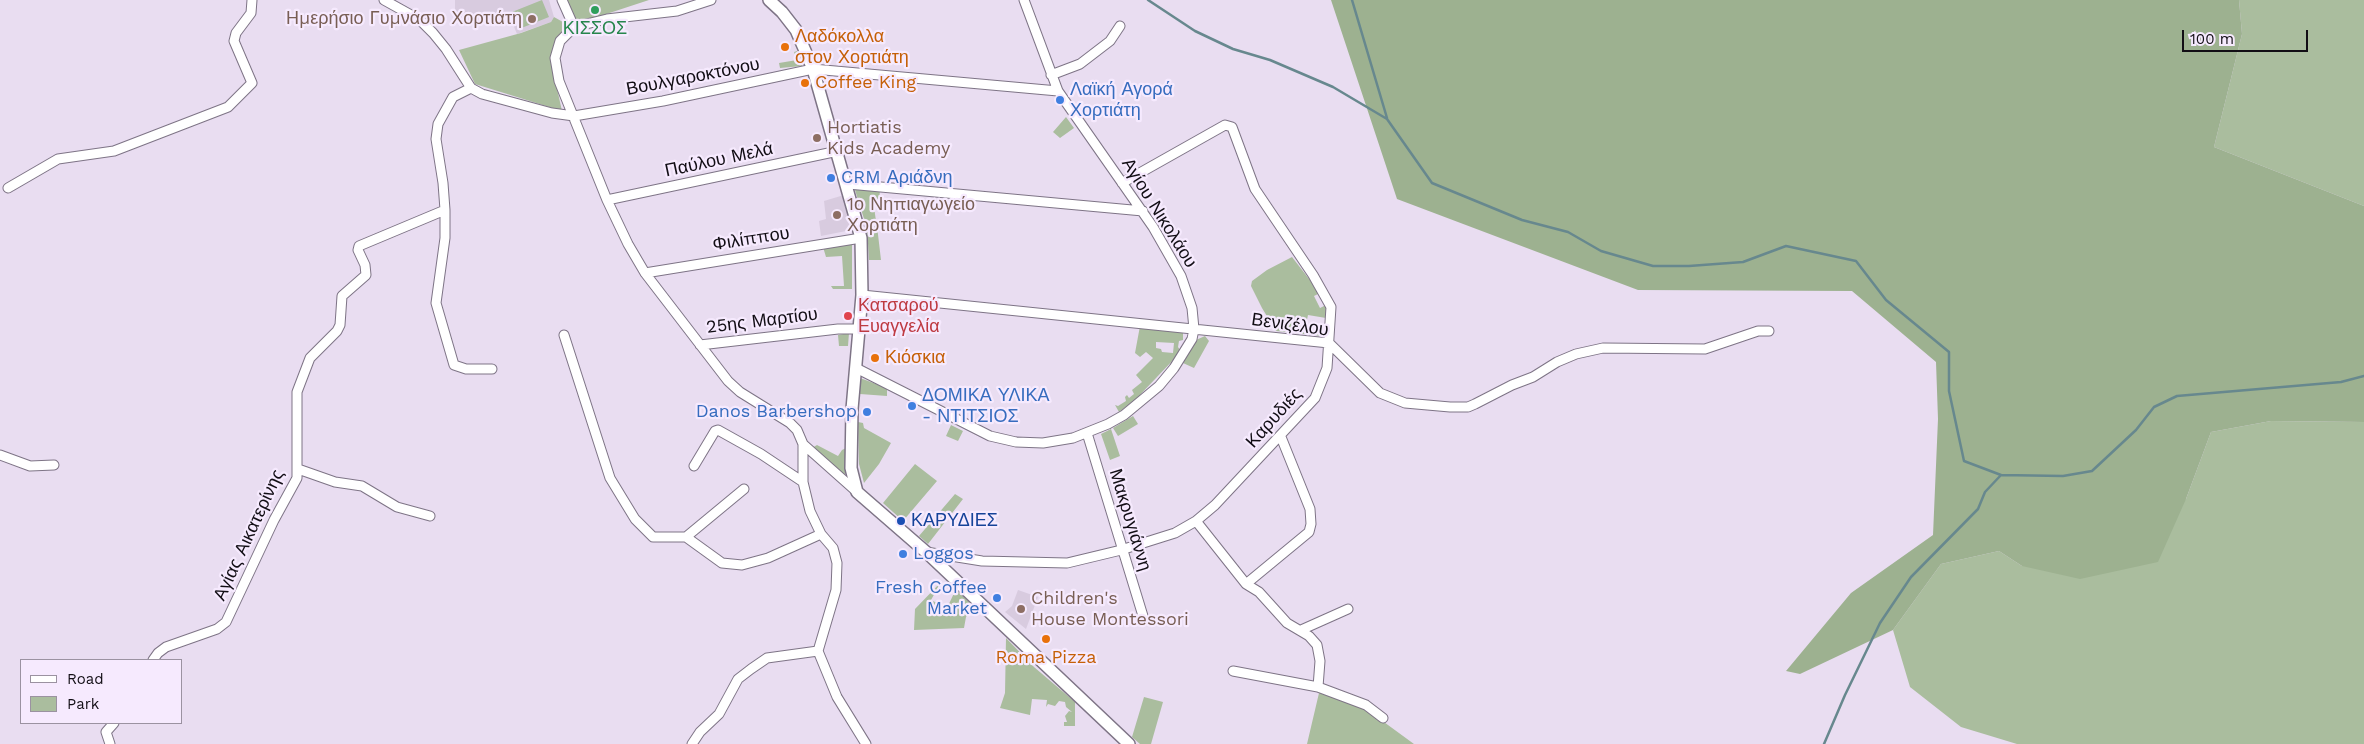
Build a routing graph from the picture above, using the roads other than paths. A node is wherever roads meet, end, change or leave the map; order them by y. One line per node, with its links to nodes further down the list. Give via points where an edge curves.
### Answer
1 (252, 0): 17 (street, via 251,13 234,41 252,83 228,108 114,151 58,159)
2 (384, 0): 11 (street, via 420,20 433,33)
3 (562, 0): 8 (street)
4 (711, 0): 8 (street, via 677,11 607,19)
5 (769, 0): 9 (street, via 796,30)
6 (1024, 0): 10 (street, Αγίου Νικολάου)
7 (1120, 26): 10 (street, via 1110,42 1080,64)
8 (574, 27): 13 (street, via 560,41 555,58 559,81)
9 (814, 69): 12 (street, Βουλγαροκτόνου); 13 (street, Βουλγαροκτόνου); 14 (street)
10 (1051, 75): 12 (street, Αγίου Νικολάου)
11 (471, 88): 13 (street, via 482,94); 19 (street, via 453,97 438,124 436,139)
12 (1058, 91): 15 (street, Αγίου Νικολάου)
13 (574, 116): 18 (street)
14 (838, 151): 16 (street); 18 (street, Παύλου Μελά)
15 (1122, 183): 20 (street, Αγίου Νικολάου); 28 (street, Καρυδιές, via 1225,125 1232,127 1255,189 1331,307)
16 (848, 184): 20 (street); 21 (street)
17 (8, 188)
18 (607, 200): 22 (street)
19 (445, 210): 31 (street, via 445,238 436,303 451,358 454,366); 38 (street, Αγίας Αικατερίνης, via 359,246 366,275 342,296 340,325 310,358 297,392)
20 (1142, 211): 25 (street, Αγίου Νικολάου, via 1181,276 1192,308)
21 (861, 238): 22 (street, Φιλίππου); 23 (street)
22 (646, 273): 29 (street)
23 (862, 295): 24 (street); 25 (street, Βενιζέλου)
24 (859, 329): 29 (street, 25ης Μαρτίου, via 838,328); 30 (street)
25 (1194, 329): 28 (street, Βενιζέλου); 32 (street, Αγίου Νικολάου, via 1187,350 1142,402 1108,424)
26 (1769, 331): 28 (street, Βενιζέλου, via 1758,331 1704,349 1603,348 1576,354 1468,407 1405,403 1380,393)
27 (564, 334): 45 (street, via 610,478 635,519 653,537)
28 (1330, 343): 33 (street, Καρυδιές, via 1327,368 1315,398)
29 (700, 345): 34 (street, via 728,381 790,423)
30 (856, 368): 32 (street, Αγίου Νικολάου, via 998,438 1043,443); 41 (street, via 851,468)
31 (492, 369)
32 (1086, 433): 46 (street, Μακρυγιάννη)
33 (1281, 437): 43 (street, Καρυδιές); 48 (street, via 1310,510 1311,524 1309,532)
34 (803, 444): 39 (street); 41 (street)
35 (0, 455): 36 (street, via 30,466)
36 (54, 465)
37 (694, 466): 39 (street, via 718,430)
38 (298, 469): 42 (street, via 335,482 362,486 397,507); 53 (street, Αγίας Αικατερίνης, via 293,488 274,520 226,622 217,629 166,647)
39 (802, 482): 44 (street, via 810,511)
40 (744, 488): 45 (street)
41 (858, 492): 47 (street)
42 (430, 516)
43 (1196, 522): 46 (street, Καρυδιές, via 1174,533); 48 (street)
44 (822, 534): 45 (street, via 768,558 742,565 722,563); 52 (street, via 833,548 836,590)
45 (686, 537)
46 (1121, 550): 47 (street, Καρυδιές, via 1067,564 982,561); 50 (street, Μακρυγιάννη)
47 (926, 552): 61 (street)
48 (1246, 584): 51 (street, via 1288,623)
49 (1348, 609): 51 (street)
50 (1143, 616)
51 (1301, 630): 55 (street, via 1317,644 1320,661)
52 (818, 651): 59 (street, via 759,662 738,678 719,714); 60 (street, via 837,697)
53 (154, 659)
54 (1233, 671): 55 (street)
55 (1318, 687): 56 (street, via 1366,705)
56 (1383, 718)
57 (113, 724): 58 (street, via 106,732)
58 (110, 744)
59 (692, 744)
60 (866, 744)
61 (1129, 744)

